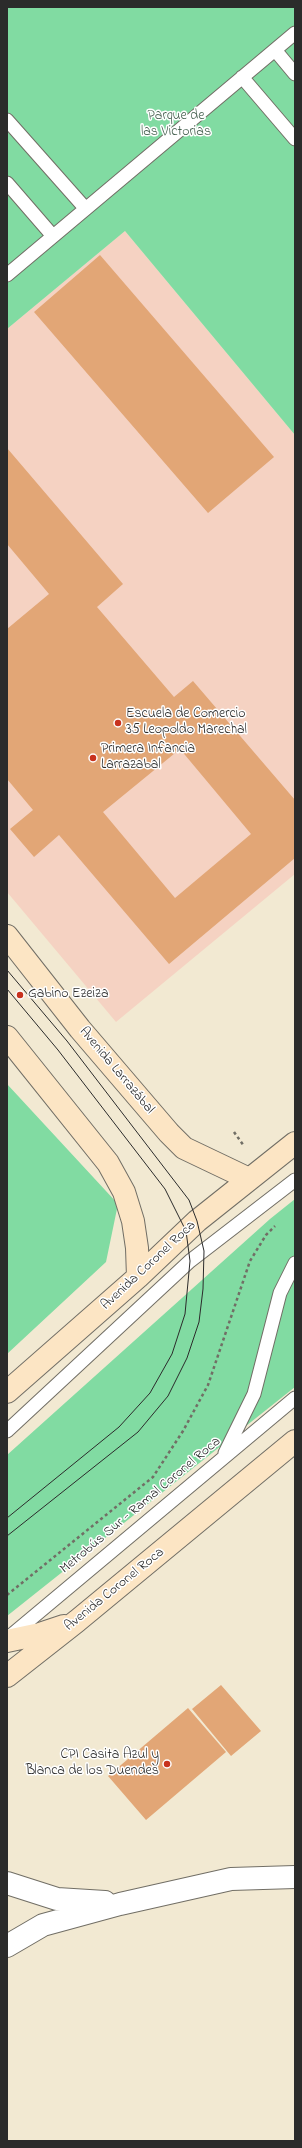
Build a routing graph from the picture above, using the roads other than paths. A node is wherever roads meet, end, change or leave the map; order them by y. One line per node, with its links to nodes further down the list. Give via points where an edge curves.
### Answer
1 (295, 33): 2 (lane)
2 (275, 50): 3 (lane); 4 (lane)
3 (295, 74)
4 (242, 77): 6 (lane); 8 (lane)
5 (7, 120): 8 (lane)
6 (295, 140)
7 (7, 183): 9 (lane)
8 (85, 208): 9 (lane)
9 (52, 235): 10 (lane)
10 (7, 275)
11 (7, 936): 14 (main road, Avenida Larrazábal, via 80,1029 169,1134 184,1148)
12 (7, 1037): 17 (main road, via 111,1169 124,1192 133,1221)
13 (295, 1143): 14 (main road, Avenida Coronel Roca)
14 (249, 1179): 17 (main road, Avenida Coronel Roca, via 186,1231)
15 (295, 1180): 20 (lane, via 190,1261)
16 (295, 1263): 22 (lane, via 280,1293 254,1394)
17 (138, 1277): 18 (main road, Avenida Coronel Roca)
18 (7, 1392)
19 (295, 1398): 22 (lane, Metrobús Sur - Ramal Coronel Roca)
20 (7, 1431)
21 (295, 1441): 23 (main road, Avenida Coronel Roca)
22 (222, 1458): 24 (lane, Metrobús Sur - Ramal Coronel Roca)
23 (78, 1621): 25 (main road, via 40,1634); 26 (main road, Avenida Coronel Roca)
24 (7, 1638)
25 (7, 1641)
26 (7, 1676)
27 (295, 1877): 29 (street, via 231,1879)
28 (7, 1883): 29 (street, via 57,1899)
29 (120, 1904): 30 (street, via 43,1925)
30 (7, 1946)

